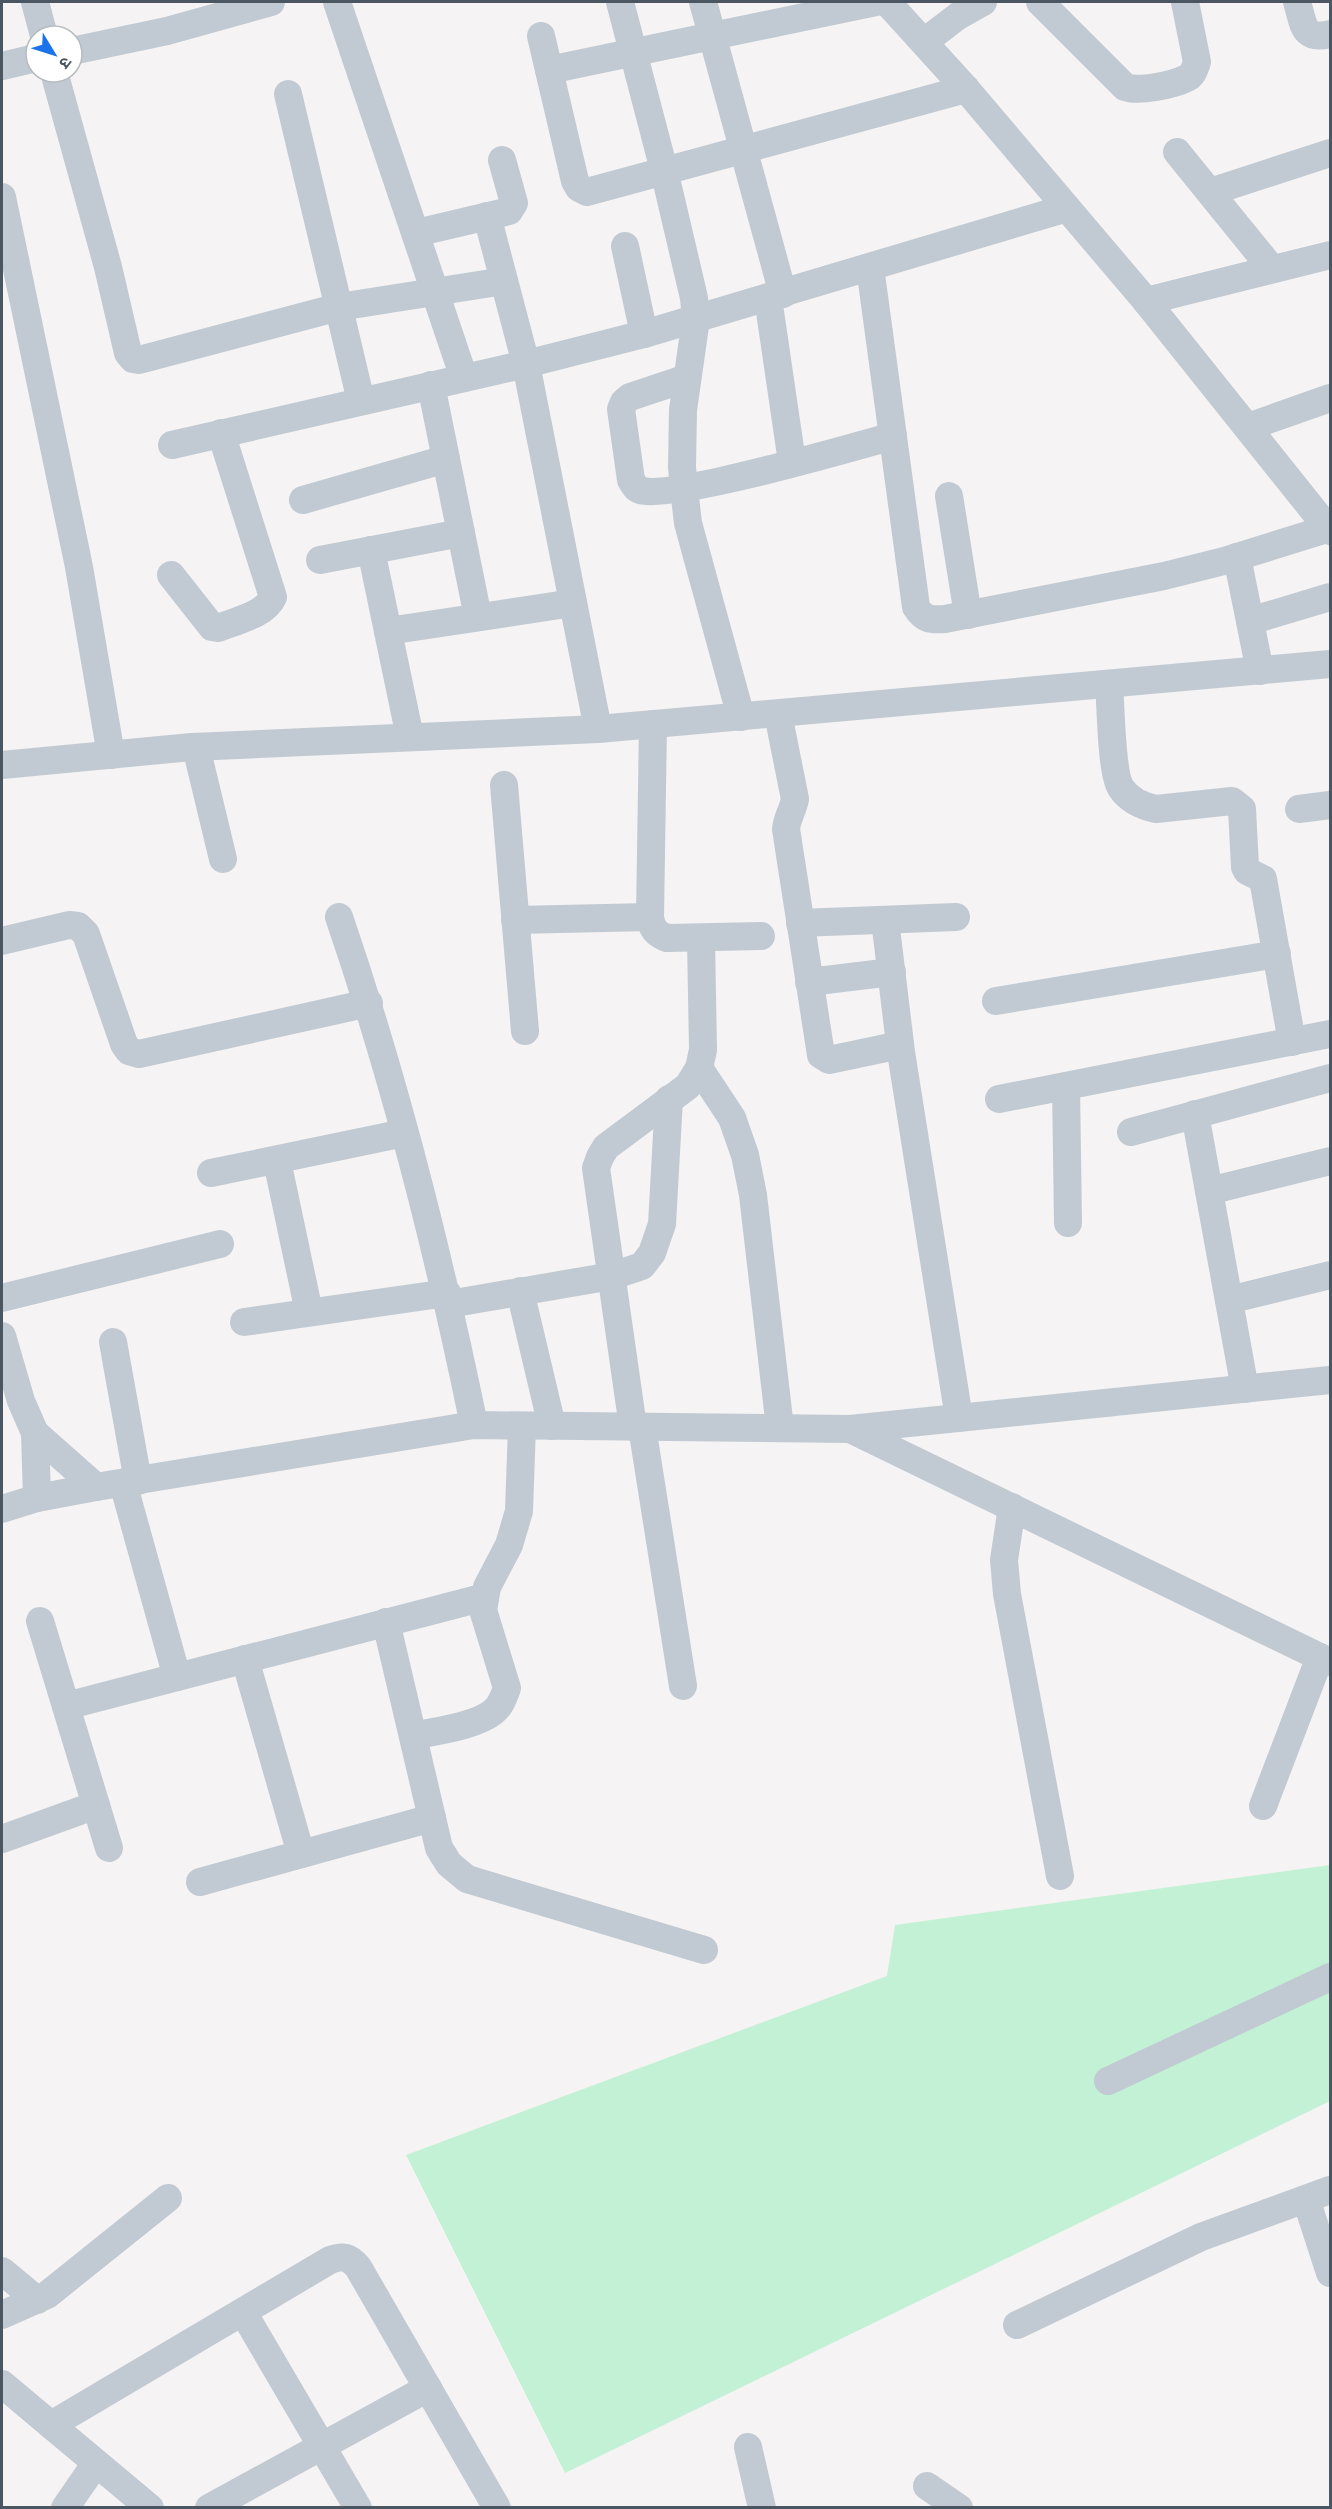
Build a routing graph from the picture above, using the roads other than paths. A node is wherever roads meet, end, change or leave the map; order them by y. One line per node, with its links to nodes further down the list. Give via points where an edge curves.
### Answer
1 (35, 2): 12 (street)
2 (271, 2): 17 (street, via 167,31)
3 (337, 2): 34 (street)
4 (620, 2): 18 (street)
5 (703, 2): 15 (street)
6 (876, 2): 15 (street)
7 (887, 2): 16 (street)
8 (983, 2): 16 (street)
9 (1040, 2): 10 (street, via 1125,87 1140,90 1188,78 1194,71 1197,62)
10 (1185, 2)
11 (1297, 2): 13 (street, via 1305,30 1311,36)
12 (41, 24)
13 (1330, 34)
14 (541, 36): 21 (street)
15 (712, 36): 18 (street); 25 (street)
16 (924, 42): 23 (street)
17 (84, 48)
18 (632, 52): 21 (street); 29 (street)
19 (24, 61): 20 (street)
20 (2, 66)
21 (549, 70): 29 (street, via 579,188 587,192)
22 (57, 84): 43 (street, via 128,353 133,359)
23 (966, 89): 25 (street); 32 (street)
24 (288, 94): 43 (street)
25 (743, 148): 29 (street); 41 (street)
26 (1177, 152): 30 (street)
27 (1330, 153): 30 (street)
28 (502, 160): 33 (street, via 513,207)
29 (664, 170): 44 (street)
30 (1210, 192): 38 (street)
31 (2, 197): 82 (street, via 79,567)
32 (1067, 208): 37 (street); 42 (street)
33 (487, 216): 34 (street); 39 (street)
34 (417, 233): 40 (street)
35 (625, 246): 45 (street)
36 (1330, 255): 38 (street)
37 (870, 267): 41 (street); 54 (street)
38 (1272, 269): 42 (street)
39 (504, 281): 40 (street); 46 (street)
40 (436, 292): 43 (street); 47 (street)
41 (776, 296): 44 (street); 57 (street)
42 (1146, 301): 52 (street)
43 (339, 308): 51 (street)
44 (696, 319): 45 (street); 48 (street)
45 (644, 334): 46 (street)
46 (526, 364): 47 (street); 68 (street)
47 (464, 378): 49 (street)
48 (687, 378): 58 (street, via 683,410); 58 (street, via 630,397 621,409 635,488)
49 (432, 385): 51 (street); 56 (street)
50 (1330, 398): 52 (street)
51 (361, 401): 53 (street)
52 (1248, 427): 61 (street)
53 (221, 433): 55 (street); 66 (street, via 273,597 262,610 212,627)
54 (893, 436): 57 (street); 69 (street, via 916,607 923,617 932,620)
55 (172, 445)
56 (446, 459): 60 (street); 62 (street)
57 (792, 462): 58 (street)
58 (684, 489): 77 (street, via 688,523)
59 (949, 496): 69 (street)
60 (303, 500)
61 (1330, 529): 64 (street)
62 (461, 533): 63 (street); 70 (street)
63 (371, 550): 65 (street); 72 (street)
64 (1237, 557): 69 (street, via 1164,576); 71 (street)
65 (320, 560)
66 (171, 575)
67 (1330, 597): 71 (street)
68 (573, 603): 70 (street); 79 (street)
69 (968, 615)
70 (478, 618): 72 (street)
71 (1250, 621): 74 (street)
72 (388, 631): 80 (street)
73 (1330, 664): 74 (street)
74 (1260, 670): 75 (street)
75 (1109, 684): 76 (street); 97 (street, via 1117,781 1130,798 1156,809 1232,801 1242,809 1245,867 1263,879)
76 (778, 714): 77 (street); 93 (street, via 795,799 786,830)
77 (741, 717): 78 (street)
78 (653, 724): 79 (street); 89 (street)
79 (598, 729): 80 (street)
80 (410, 737): 81 (street)
81 (196, 747): 82 (street); 87 (street)
82 (111, 755): 83 (street)
83 (2, 765)
84 (504, 784): 91 (street)
85 (1330, 805): 86 (street)
86 (1299, 809)
87 (223, 859)
88 (339, 917): 101 (street)
89 (650, 917): 91 (street); 95 (street, via 658,935)
90 (956, 917): 92 (street)
91 (515, 920): 102 (street)
92 (885, 920): 93 (street); 98 (street)
93 (800, 923): 99 (street)
94 (761, 936): 95 (street)
95 (701, 939): 106 (street, via 703,1050)
96 (2, 941): 101 (street, via 78,926 86,934 124,1044 129,1051 139,1054)
97 (1277, 954): 100 (street); 104 (street)
98 (892, 972): 99 (street); 105 (street)
99 (809, 981): 105 (street, via 824,1059)
100 (996, 1001)
101 (369, 1004): 113 (street)
102 (525, 1031)
103 (1330, 1034): 104 (street)
104 (1293, 1042): 108 (street)
105 (900, 1045): 132 (street)
106 (699, 1068): 109 (street, via 688,1086); 137 (street, via 732,1118 745,1155)
107 (1330, 1078): 111 (street)
108 (1066, 1086): 110 (street); 118 (street)
109 (669, 1099): 121 (street, via 662,1224 652,1253 642,1266); 121 (street, via 606,1147 596,1168)
110 (999, 1099)
111 (1195, 1114): 112 (street); 117 (street)
112 (1131, 1131)
113 (404, 1133): 114 (street); 124 (street)
114 (277, 1161): 116 (street); 126 (street)
115 (1330, 1161): 117 (street)
116 (211, 1173)
117 (1209, 1191): 125 (street)
118 (1068, 1223)
119 (220, 1244): 123 (street)
120 (1330, 1275): 125 (street)
121 (612, 1276): 122 (street); 136 (street)
122 (520, 1291): 124 (street); 135 (street)
123 (2, 1298)
124 (448, 1298): 126 (street); 133 (street)
125 (1229, 1300): 131 (street)
126 (309, 1312): 127 (street)
127 (244, 1322)
128 (2, 1336): 139 (street)
129 (113, 1342): 140 (street)
130 (1330, 1380): 131 (street)
131 (1245, 1389): 132 (street)
132 (959, 1418): 138 (street)
133 (474, 1425): 134 (street); 140 (street)
134 (522, 1426): 135 (street); 144 (street, via 519,1511)
135 (552, 1426): 136 (street)
136 (638, 1427): 137 (street); 150 (street)
137 (780, 1428): 138 (street)
138 (850, 1429): 142 (street)
139 (35, 1433): 140 (street); 141 (street)
140 (119, 1484): 141 (street); 149 (street)
141 (37, 1498): 143 (street)
142 (1012, 1507): 148 (street); 159 (street, via 1004,1560 1007,1594)
143 (2, 1509)
144 (486, 1597): 146 (street); 152 (street, via 483,1610 507,1688 502,1700 494,1712 475,1721)
145 (40, 1621): 151 (street)
146 (386, 1622): 147 (street); 152 (street)
147 (245, 1659): 149 (street); 158 (street)
148 (1325, 1660): 154 (street)
149 (177, 1677): 151 (street)
150 (683, 1686)
151 (66, 1706): 153 (street)
152 (413, 1736): 155 (street)
153 (96, 1804): 156 (street); 157 (street)
154 (1263, 1806)
155 (432, 1818): 158 (street); 161 (street, via 439,1848 449,1864 467,1879)
156 (2, 1839)
157 (109, 1848)
158 (301, 1854): 160 (street)
159 (1060, 1876)
160 (200, 1882)
161 (704, 1950)
162 (1330, 1977): 163 (street)
163 (1108, 2081)
164 (1318, 2194): 167 (street); 171 (street, via 1201,2236)
165 (168, 2198): 168 (street)
166 (2, 2271): 168 (street)
167 (1330, 2273)
168 (37, 2300): 170 (street)
169 (243, 2312): 172 (street, via 330,2260 339,2256 350,2258); 174 (street); 175 (street)
170 (2, 2315)
171 (1017, 2325)
172 (428, 2388): 175 (street); 183 (street)
173 (6, 2393): 174 (street)
174 (51, 2425): 177 (street)
175 (323, 2447): 181 (street); 182 (street)
176 (748, 2447): 184 (street)
177 (96, 2463): 179 (street); 180 (street)
178 (927, 2486): 185 (street)
179 (65, 2508)
180 (150, 2508)
181 (209, 2508)
182 (358, 2508)
183 (497, 2508)
184 (762, 2508)
185 (959, 2508)

